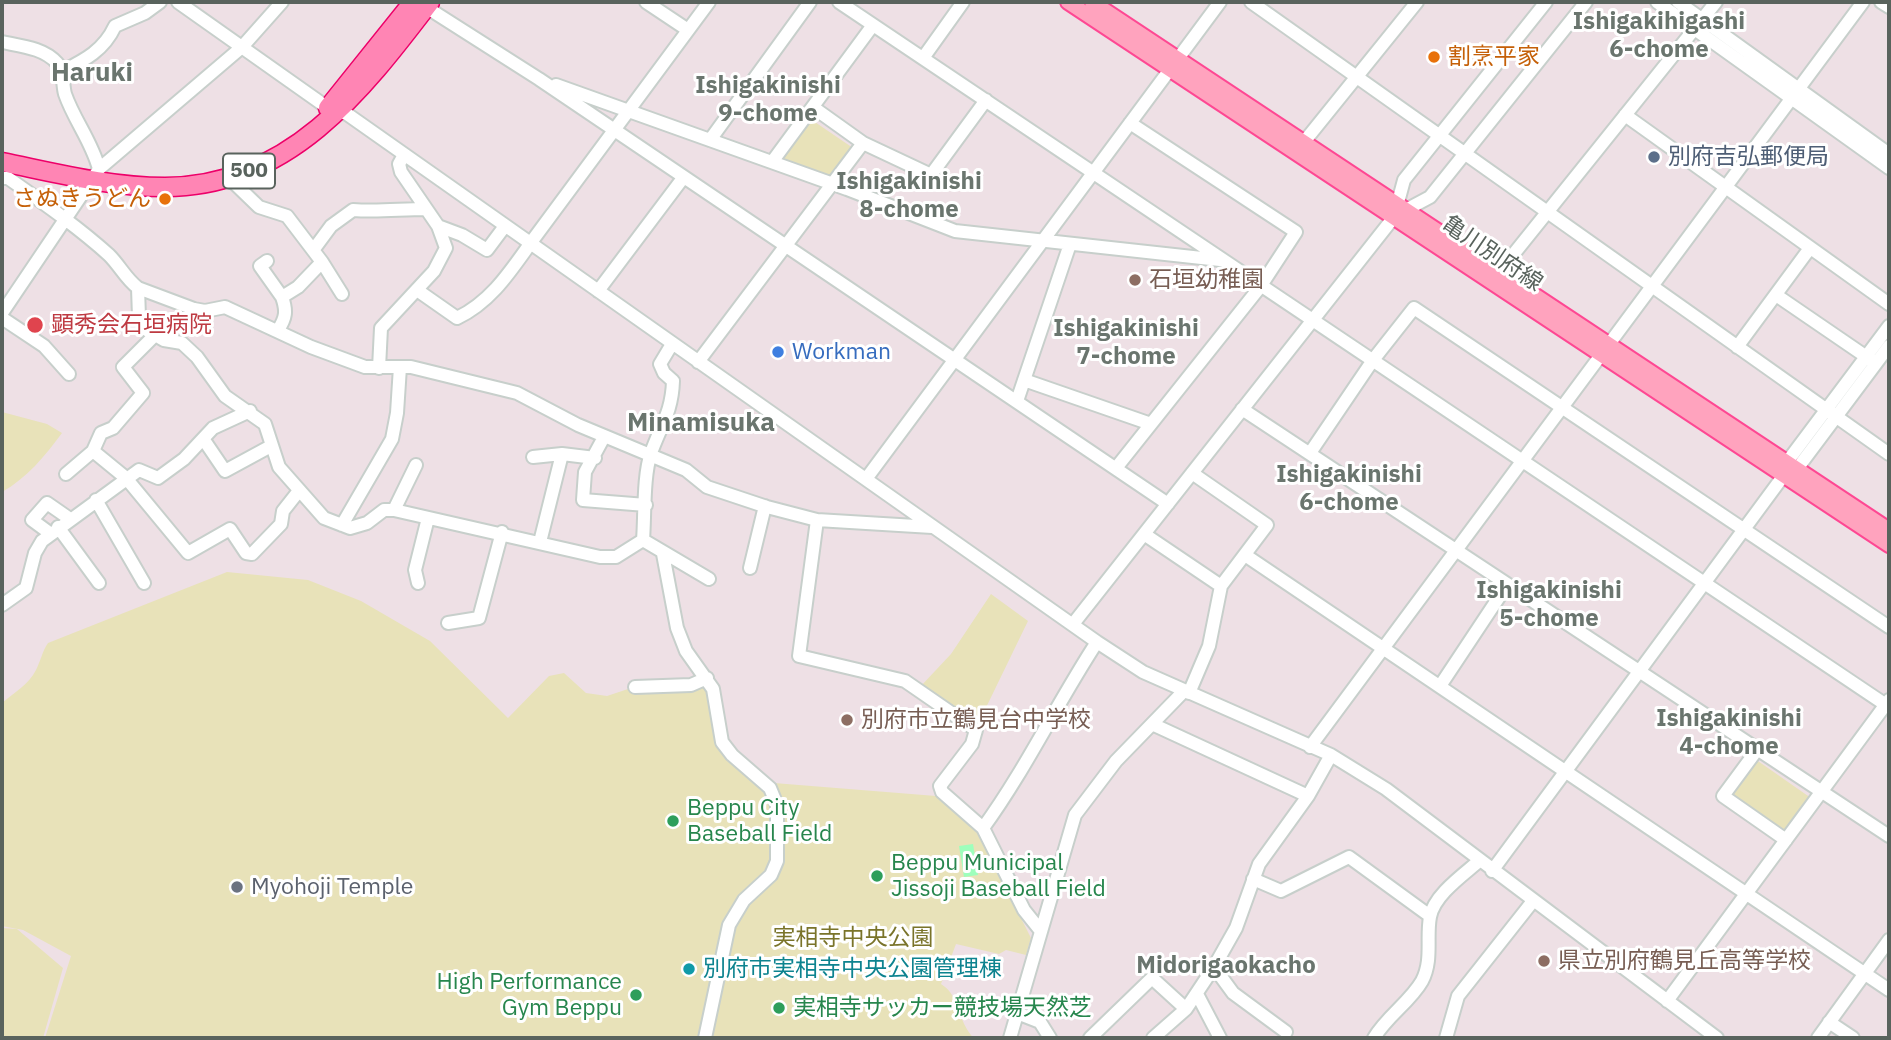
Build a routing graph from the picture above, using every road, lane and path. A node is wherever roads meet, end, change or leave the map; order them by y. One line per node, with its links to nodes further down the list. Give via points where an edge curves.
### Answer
1 (160, 2): 30 (street, via 115,26 94,55)
2 (178, 2): 27 (street)
3 (282, 2): 27 (street)
4 (646, 2): 25 (street)
5 (709, 2): 25 (street)
6 (810, 2): 42 (street)
7 (839, 2): 24 (street)
8 (963, 2): 28 (street)
9 (1068, 2): 29 (main road, 亀川別府線)
10 (1092, 2): 29 (main road, 亀川別府線)
11 (1220, 2): 29 (street)
12 (1251, 2): 31 (street)
13 (1417, 2): 31 (street)
14 (1546, 2): 41 (street)
15 (1586, 2): 46 (street)
16 (1657, 2): 23 (street)
17 (1678, 2): 23 (street)
18 (1716, 2): 23 (street)
19 (1863, 2): 33 (street)
20 (1881, 2): 22 (street)
21 (422, 3): 32 (street); 36 (highway, 500, via 364,86)
22 (1889, 7)
23 (1698, 24): 33 (street); 38 (street)
24 (873, 25): 28 (street); 35 (street)
25 (688, 30): 37 (street)
26 (2, 42): 30 (street, via 44,52)
27 (242, 47): 36 (street); 53 (street)
28 (923, 58): 34 (street)
29 (1174, 64): 39 (street); 43 (main road, 亀川別府線); 60 (main road, 亀川別府線)
30 (63, 71): 53 (street, via 65,94 95,152)
31 (1357, 77): 41 (street); 43 (street)
32 (539, 79): 37 (street); 40 (street)
33 (1795, 93): 47 (street); 51 (street); 58 (street)
34 (986, 100): 44 (street, via 931,175); 52 (street)
35 (814, 108): 44 (street); 50 (street)
36 (333, 110): 48 (street, via 347,114); 53 (highway, 500, via 282,143 228,168 168,177); 55 (highway, 500, via 289,152)
37 (629, 110): 40 (street); 42 (street)
38 (1625, 115): 58 (street); 61 (street)
39 (1130, 123): 52 (street); 75 (street, via 1296,232)
40 (614, 130): 56 (street); 66 (street)
41 (1440, 136): 46 (street); 60 (street, via 1404,180)
42 (710, 140): 50 (street)
43 (1304, 142): 60 (main road, 亀川別府線)
44 (863, 143): 57 (street)
45 (2, 150): 53 (highway, 500)
46 (1465, 153): 60 (street, via 1430,197); 61 (street)
47 (1889, 154)
48 (404, 155): 59 (street, via 401,173); 64 (street)
49 (2, 162): 53 (highway, 500)
50 (772, 162): 57 (street)
51 (1889, 168)
52 (1094, 173): 65 (street); 71 (street)
53 (96, 175): 55 (highway, 500, via 167,187); 62 (street)
54 (2, 178): 62 (street)
55 (229, 178): 70 (street, via 259,207 287,216)
56 (683, 178): 68 (street); 79 (street)
57 (832, 184): 65 (street, via 955,232); 68 (street)
58 (1725, 187): 69 (street); 76 (street)
59 (426, 209): 63 (street); 70 (street, via 353,209 331,226)
60 (1399, 210): 74 (main road, 亀川別府線); 85 (street); 92 (main road, 亀川別府線)
61 (1547, 212): 74 (street); 76 (street)
62 (64, 219): 77 (street, via 110,256); 84 (street)
63 (438, 226): 64 (street, via 487,250); 78 (street, via 446,248)
64 (505, 226): 66 (street)
65 (1043, 241): 67 (street); 93 (street)
66 (530, 243): 78 (street, via 492,292 460,317); 79 (street)
67 (1070, 244): 71 (street); 100 (street)
68 (785, 246): 93 (street); 96 (street)
69 (1810, 248): 81 (street); 83 (street)
70 (314, 249): 73 (street)
71 (1224, 260): 75 (street)
72 (267, 261): 82 (street, via 260,265)
73 (322, 262): 80 (street); 82 (street)
74 (1500, 271): 92 (main road, 亀川別府線)
75 (1260, 287): 85 (street); 106 (street)
76 (1651, 287): 91 (street); 92 (street)
77 (138, 288): 87 (street, via 194,309 225,307); 88 (street, via 139,317)
78 (417, 290): 98 (street, via 381,328)
79 (598, 291): 89 (street)
80 (342, 294)
81 (1776, 295): 91 (street); 95 (street)
82 (282, 298): 87 (street, via 285,320)
83 (1889, 304)
84 (2, 315): 99 (street, via 44,346)
85 (1312, 320): 94 (street); 103 (street)
86 (1889, 326): 95 (street)
87 (278, 330): 98 (street, via 347,361)
88 (154, 336): 104 (street, via 183,343 225,397); 110 (street, via 123,367 143,393 113,428 101,433)
89 (672, 344): 96 (street); 114 (street, via 660,364 673,381 671,410)
90 (1889, 346): 95 (street)
91 (1737, 347): 105 (street)
92 (1605, 349): 102 (street); 120 (main road, 亀川別府線)
93 (956, 360): 101 (street); 124 (street)
94 (1373, 360): 102 (street, via 1415,308); 111 (street); 117 (street)
95 (1871, 360): 105 (street)
96 (698, 362): 124 (street)
97 (400, 367): 98 (street); 107 (street, via 492,384); 134 (street, via 392,439)
98 (379, 368)
99 (69, 374)
100 (1024, 380): 101 (street); 106 (street)
101 (1017, 401): 119 (street)
102 (1562, 407): 117 (street); 136 (street)
103 (1242, 409): 111 (street); 121 (street)
104 (250, 411): 108 (street, via 213,428); 109 (street, via 265,424)
105 (1830, 414): 113 (street); 120 (street)
106 (1151, 424): 119 (street)
107 (604, 437): 114 (street); 116 (street)
108 (204, 440): 109 (street, via 225,471); 123 (street, via 158,478 139,470)
109 (271, 446): 125 (street, via 279,467)
110 (93, 451): 122 (street); 123 (street)
111 (1310, 453): 144 (street)
112 (562, 454): 115 (street); 116 (street); 142 (street)
113 (1889, 454)
114 (650, 455): 128 (street); 129 (street, via 686,470 707,487)
115 (533, 457)
116 (595, 457): 128 (street, via 585,472 583,500)
117 (1522, 460): 144 (street); 152 (street)
118 (416, 465): 130 (street)
119 (1115, 468): 127 (street)
120 (1789, 469): 136 (street); 137 (main road, 亀川別府線); 143 (main road, 亀川別府線)
121 (1192, 473): 127 (street); 146 (street, via 1268,525)
122 (66, 474)
123 (126, 478): 125 (street, via 188,553 230,529 246,553 252,554 281,524 283,512); 126 (street)
124 (866, 480): 135 (street)
125 (299, 492): 134 (street, via 324,518)
126 (96, 500): 132 (street); 150 (street)
127 (1168, 504): 140 (street)
128 (646, 505): 141 (street)
129 (765, 506): 133 (street); 147 (street)
130 (394, 510): 131 (street); 134 (street, via 384,510 367,523 350,528)
131 (428, 518): 139 (street); 151 (street, via 415,570)
132 (70, 519): 138 (street); 138 (street, via 47,503 32,520)
133 (817, 520): 135 (street); 174 (street, via 799,656 905,681 976,730 972,744 940,786)
134 (342, 525)
135 (932, 527): 157 (street)
136 (1744, 529): 152 (street); 158 (street)
137 (1889, 530)
138 (54, 531): 149 (street); 155 (street, via 36,552 26,588)
139 (502, 533): 142 (street); 156 (street, via 479,618)
140 (1144, 534): 154 (street); 157 (street)
141 (643, 540): 142 (street, via 608,557); 145 (street)
142 (540, 542)
143 (1889, 545)
144 (1455, 550): 153 (street); 160 (street)
145 (663, 554): 148 (street); 162 (street, via 677,628 686,651)
146 (1245, 555): 154 (street); 160 (street)
147 (750, 568)
148 (709, 579)
149 (99, 583)
150 (144, 583)
151 (418, 583)
152 (1704, 583): 161 (street); 166 (street)
153 (1507, 585): 161 (street); 163 (street)
154 (1221, 586): 165 (street, via 1207,655)
155 (2, 604)
156 (448, 623)
157 (1073, 624): 159 (street)
158 (1889, 627)
159 (1097, 642): 165 (street, via 1143,672); 174 (street)
160 (1383, 648): 163 (street); 168 (street)
161 (1639, 671): 169 (street); 171 (street)
162 (707, 678): 164 (street, via 691,685); 194 (street, via 722,742 774,793 779,848 774,870 744,900 729,925)
163 (1440, 686): 171 (street)
164 (635, 687)
165 (1187, 692): 167 (street); 168 (street)
166 (1888, 704): 172 (street)
167 (1152, 724): 173 (street); 183 (street, via 1097,783 1075,815)
168 (1310, 747): 170 (street)
169 (1757, 750): 172 (street); 176 (street, via 1723,796)
170 (1331, 755): 173 (street); 177 (street, via 1386,789)
171 (1566, 771): 178 (street); 180 (street)
172 (1822, 792): 175 (street); 176 (street)
173 (1308, 796): 179 (street)
174 (983, 828): 183 (street, via 1024,910)
175 (1889, 836)
176 (1786, 840): 180 (street)
177 (1479, 861): 178 (street); 182 (street)
178 (1492, 871): 181 (street)
179 (1252, 879): 182 (street, via 1281,891 1349,857); 185 (street, via 1236,928)
180 (1745, 893): 186 (street); 189 (street)
181 (1533, 901): 189 (street); 201 (street, via 1458,996)
182 (1430, 916): 200 (street, via 1431,942 1423,979)
183 (1040, 930): 191 (street)
184 (1889, 940): 186 (street)
185 (1214, 967): 188 (street); 193 (street, via 1233,993)
186 (1863, 973): 187 (street); 192 (street)
187 (1889, 990)
188 (1197, 994): 190 (street); 199 (street)
189 (1667, 1002): 202 (street)
190 (1186, 1009): 197 (street, via 1152,978); 198 (street)
191 (1017, 1013): 195 (street); 196 (street, via 1040,1022)
192 (1829, 1022): 203 (street); 204 (street)
193 (1286, 1032)
194 (705, 1038)
195 (1010, 1038)
196 (1050, 1038)
197 (1090, 1038)
198 (1153, 1038)
199 (1220, 1038)
200 (1374, 1038)
201 (1446, 1038)
202 (1717, 1038)
203 (1818, 1038)
204 (1853, 1038)

